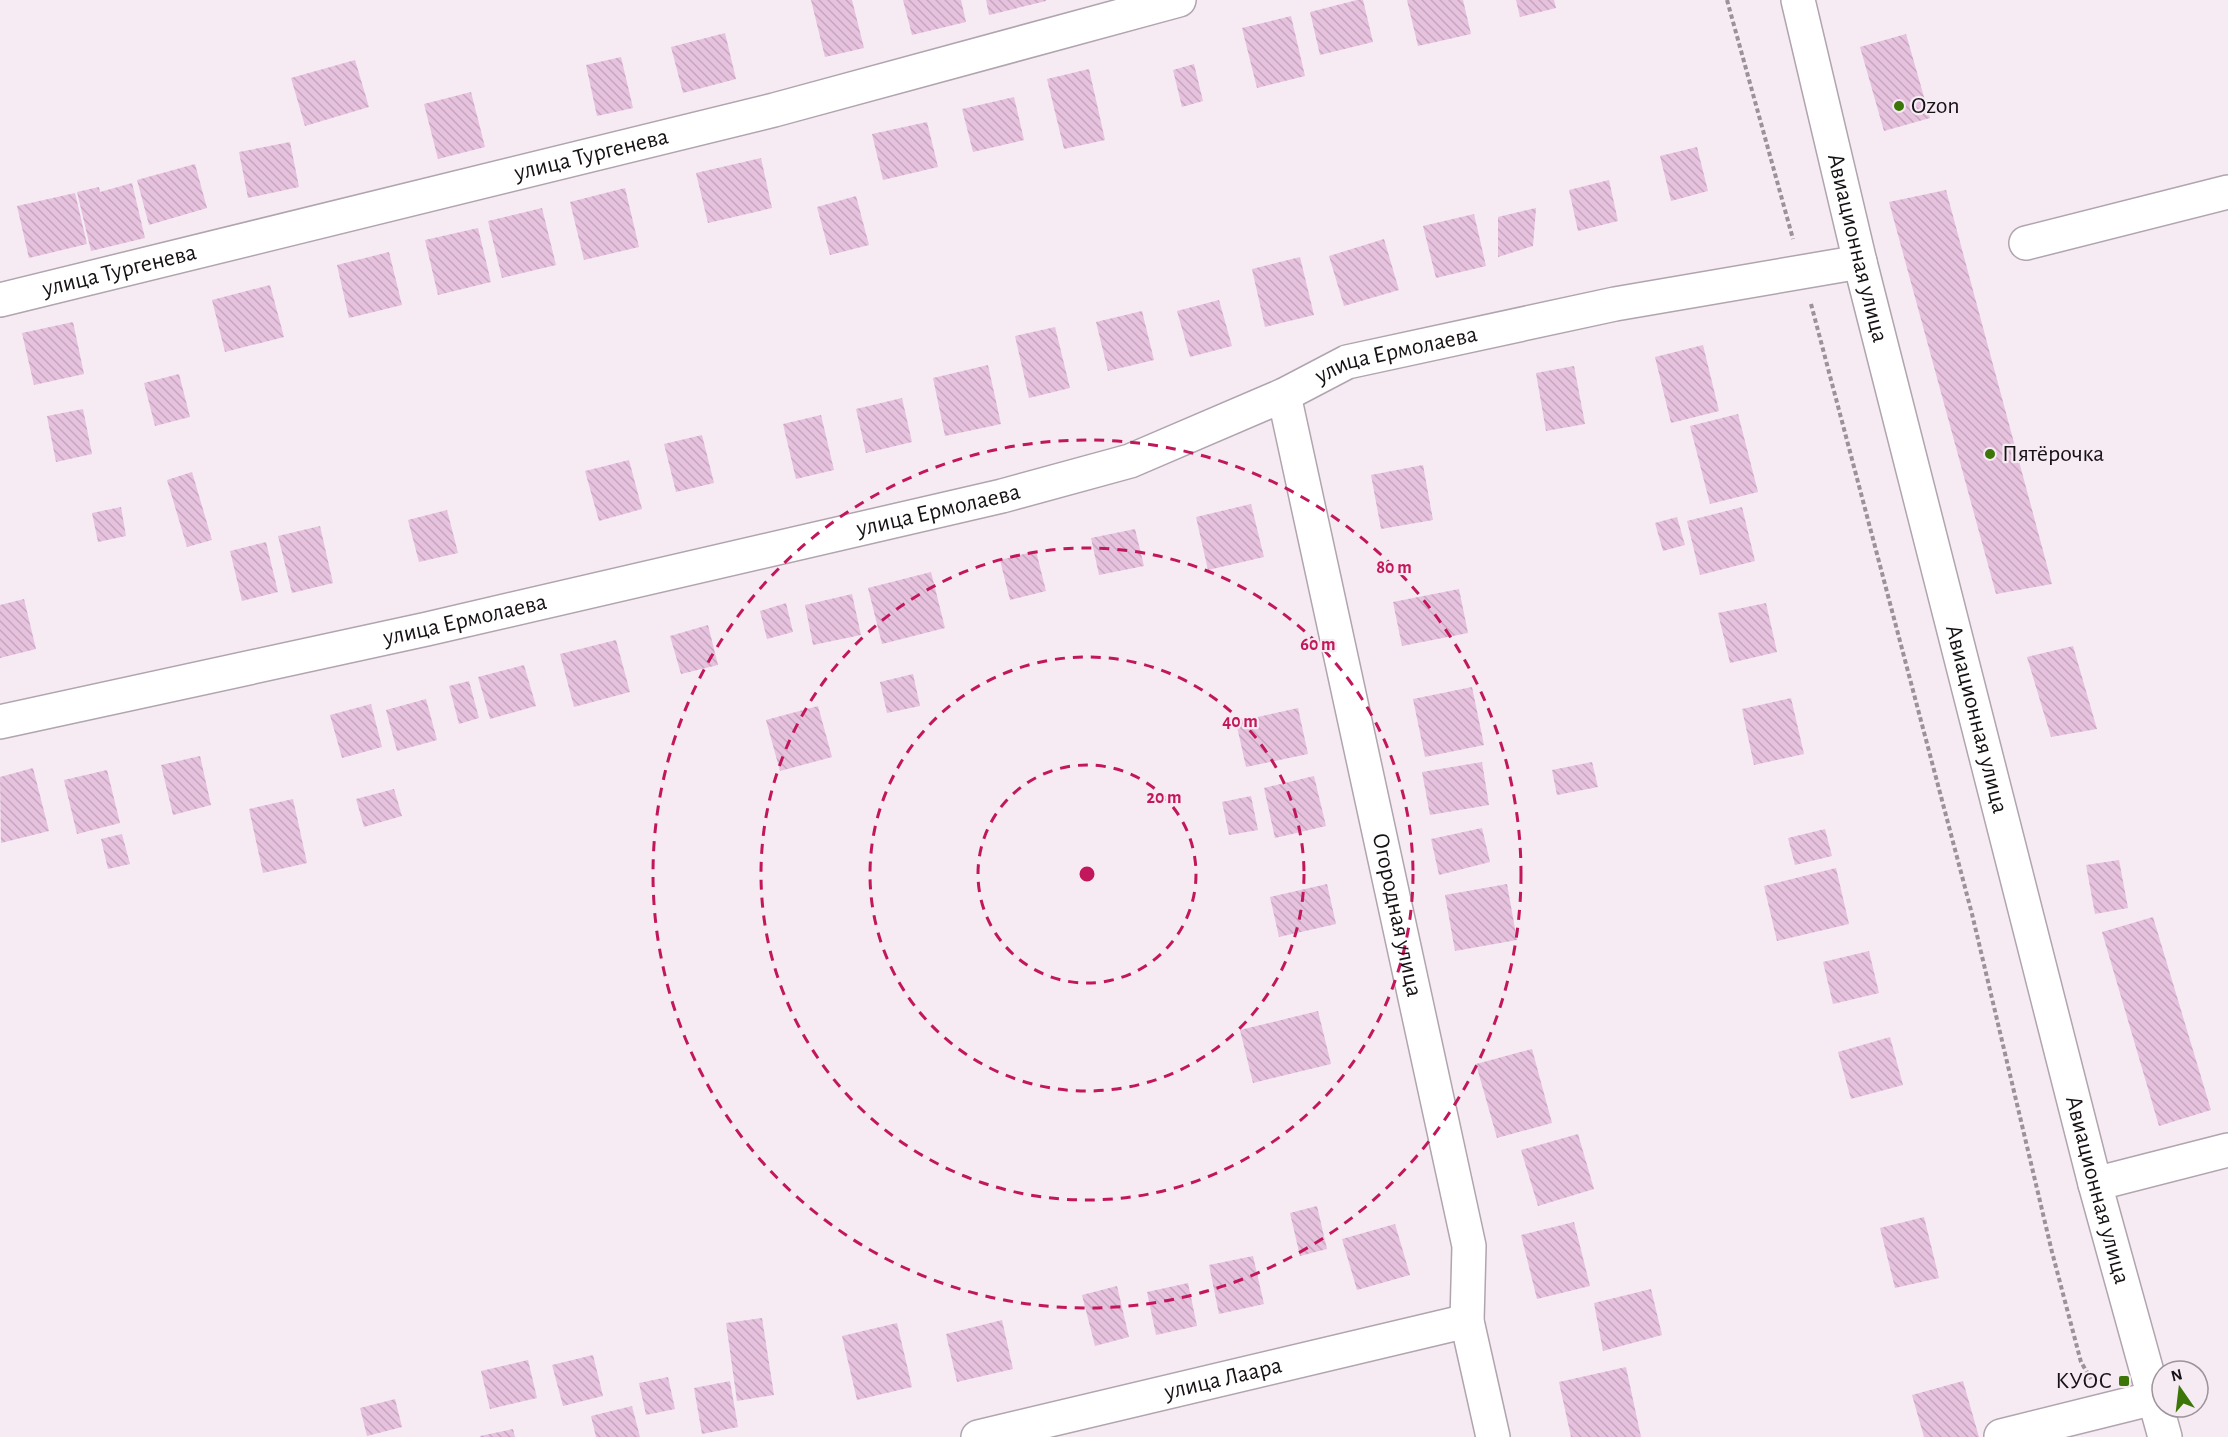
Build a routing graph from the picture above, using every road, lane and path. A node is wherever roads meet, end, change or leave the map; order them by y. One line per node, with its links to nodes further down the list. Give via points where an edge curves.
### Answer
1 (1179, 0): 8 (street, улица Тургенева, via 774,110)
2 (1727, 0): 7 (path)
3 (1798, 0): 6 (street, Авиационная улица)
4 (2228, 192): 5 (street)
5 (2026, 243)
6 (1860, 262): 7 (street, улица Ермолаева); 12 (street, Авиационная улица)
7 (1802, 272): 9 (street, улица Ермолаева, via 1615,304 1347,362); 14 (path, via 1966,892 2080,1362 2090,1378)
8 (0, 300)
9 (1284, 395): 10 (street, улица Ермолаева, via 1130,461 1002,496 439,627); 13 (street, Огородная улица, via 1468,1246)
10 (0, 722)
11 (2228, 1150): 12 (street)
12 (2095, 1184): 14 (street, Авиационная улица)
13 (1467, 1321): 16 (street, улица Лаара); 17 (street, Огородная улица)
14 (2140, 1401): 15 (street); 18 (street, Авиационная улица)
15 (2001, 1436)
16 (978, 1437)
17 (1493, 1437)
18 (2165, 1437)

